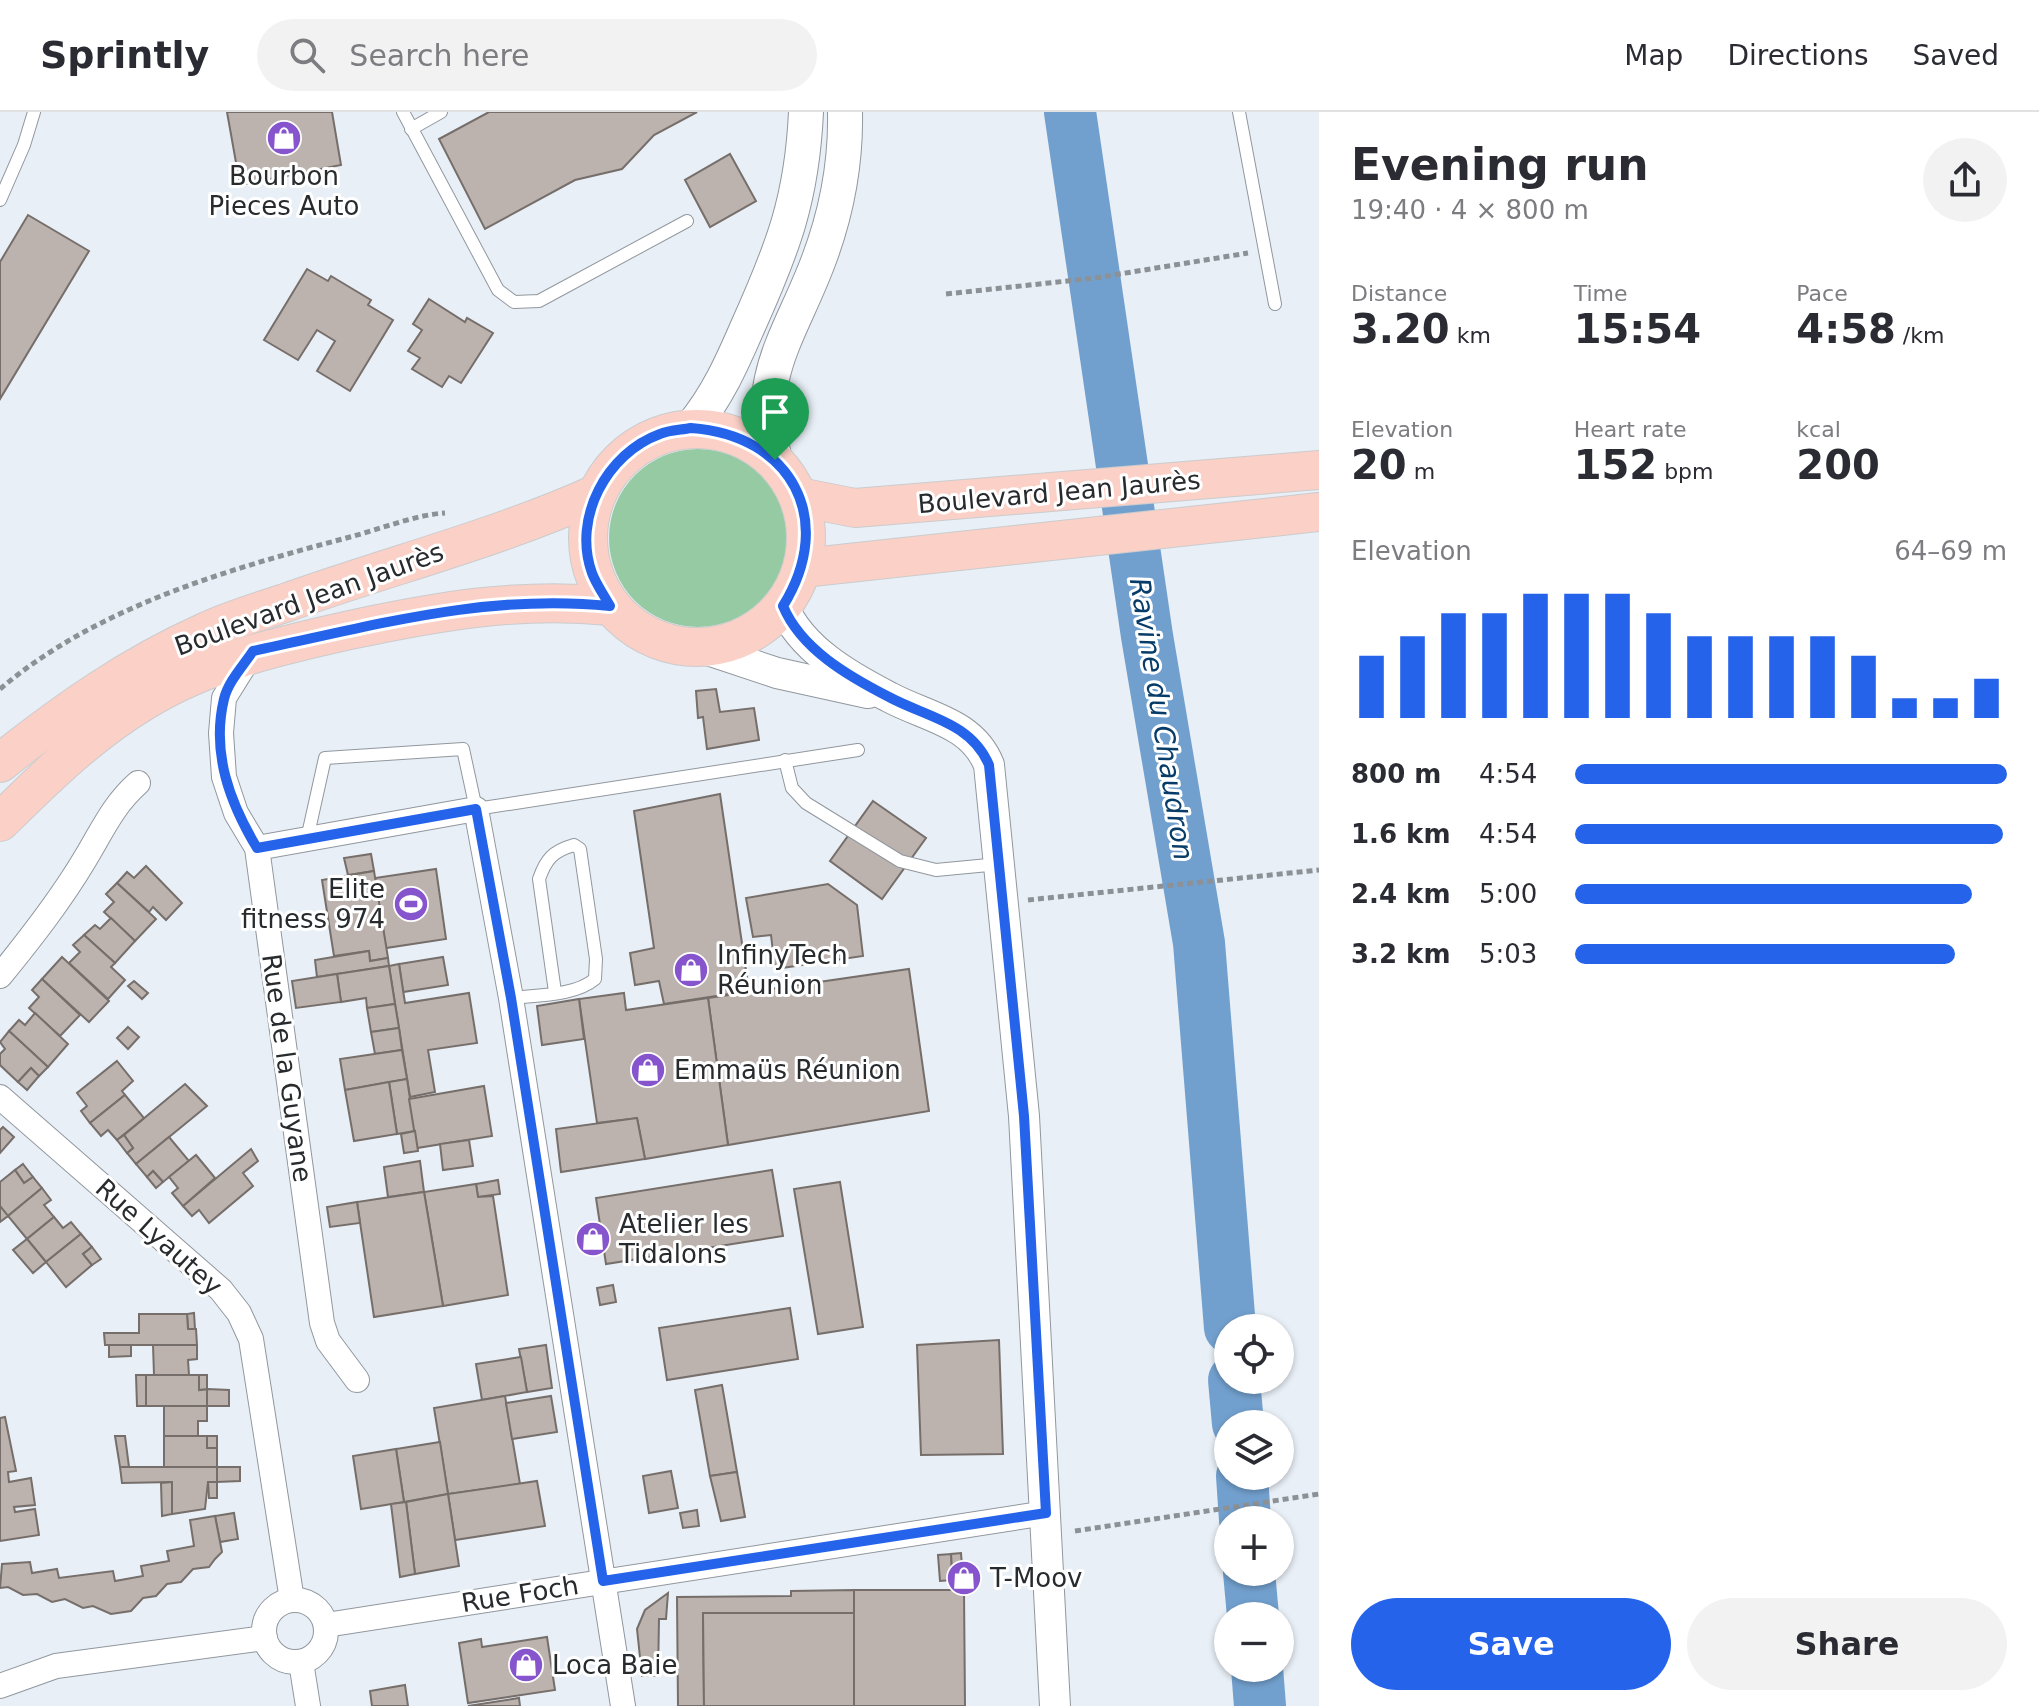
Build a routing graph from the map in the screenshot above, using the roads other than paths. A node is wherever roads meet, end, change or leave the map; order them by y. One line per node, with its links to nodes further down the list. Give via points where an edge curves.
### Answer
1 (34, 112): 8 (lane)
2 (403, 112): 7 (lane)
3 (441, 112): 7 (lane)
4 (806, 112): 11 (main road, via 802,167 784,246 723,382)
5 (845, 112): 12 (main road, via 834,212 773,367 766,427)
6 (1239, 112): 10 (lane)
7 (411, 129): 9 (lane, via 498,290 514,302 539,301)
8 (0, 200)
9 (687, 221)
10 (1275, 304)
11 (691, 428): 12 (main road, via 722,430 750,441); 14 (main road, via 661,433 634,447)
12 (775, 460): 15 (main road)
13 (1312, 471): 15 (main road, Boulevard Jean Jaurès, via 855,508)
14 (596, 494): 18 (main road, via 586,532 591,571); 25 (main road, Boulevard Jean Jaurès, via 540,519 206,631 129,670)
15 (799, 497): 17 (main road, via 807,532)
16 (1314, 512): 17 (main road, Boulevard Jean Jaurès)
17 (803, 568): 19 (main road)
18 (610, 606): 20 (main road, via 651,638); 21 (main road, Boulevard Jean Jaurès, via 548,600 444,610)
19 (783, 606): 20 (main road, via 760,627 733,641); 22 (street, via 805,642)
20 (702, 648): 22 (street, via 777,673)
21 (253, 651): 28 (main road, Boulevard Jean Jaurès, via 146,700 86,740); 30 (street, via 224,698 221,733 224,777 236,813)
22 (890, 698): 31 (street, via 954,725 979,746 989,765)
23 (858, 750): 24 (lane)
24 (785, 760): 27 (lane); 31 (lane, via 792,788 806,803 900,861 936,870)
25 (0, 763)
26 (138, 783): 32 (street, via 106,818 42,925)
27 (476, 809): 29 (street); 29 (lane, via 463,749 325,758); 34 (street)
28 (0, 822)
29 (307, 839): 30 (street)
30 (257, 848): 36 (street, Rue de la Guyane, via 322,1323 328,1341)
31 (1000, 864): 37 (street, via 1024,1116)
32 (0, 976)
33 (555, 992): 33 (lane, via 585,987 595,979 580,849 574,845 545,862 539,879); 34 (lane)
34 (511, 998): 38 (street)
35 (0, 1097): 39 (street, Rue Lyautey, via 221,1290 239,1313 251,1339)
36 (357, 1380)
37 (1046, 1524): 38 (street, Rue Foch); 46 (street)
38 (603, 1581): 40 (street, Rue Foch); 45 (street)
39 (292, 1600): 40 (street, via 314,1606); 41 (street, via 270,1613)
40 (326, 1625): 42 (street, via 321,1648)
41 (265, 1638): 42 (street, via 278,1658); 43 (street, via 56,1666)
42 (301, 1662): 44 (street)
43 (0, 1686)
44 (308, 1706)
45 (623, 1706)
46 (1055, 1706)

